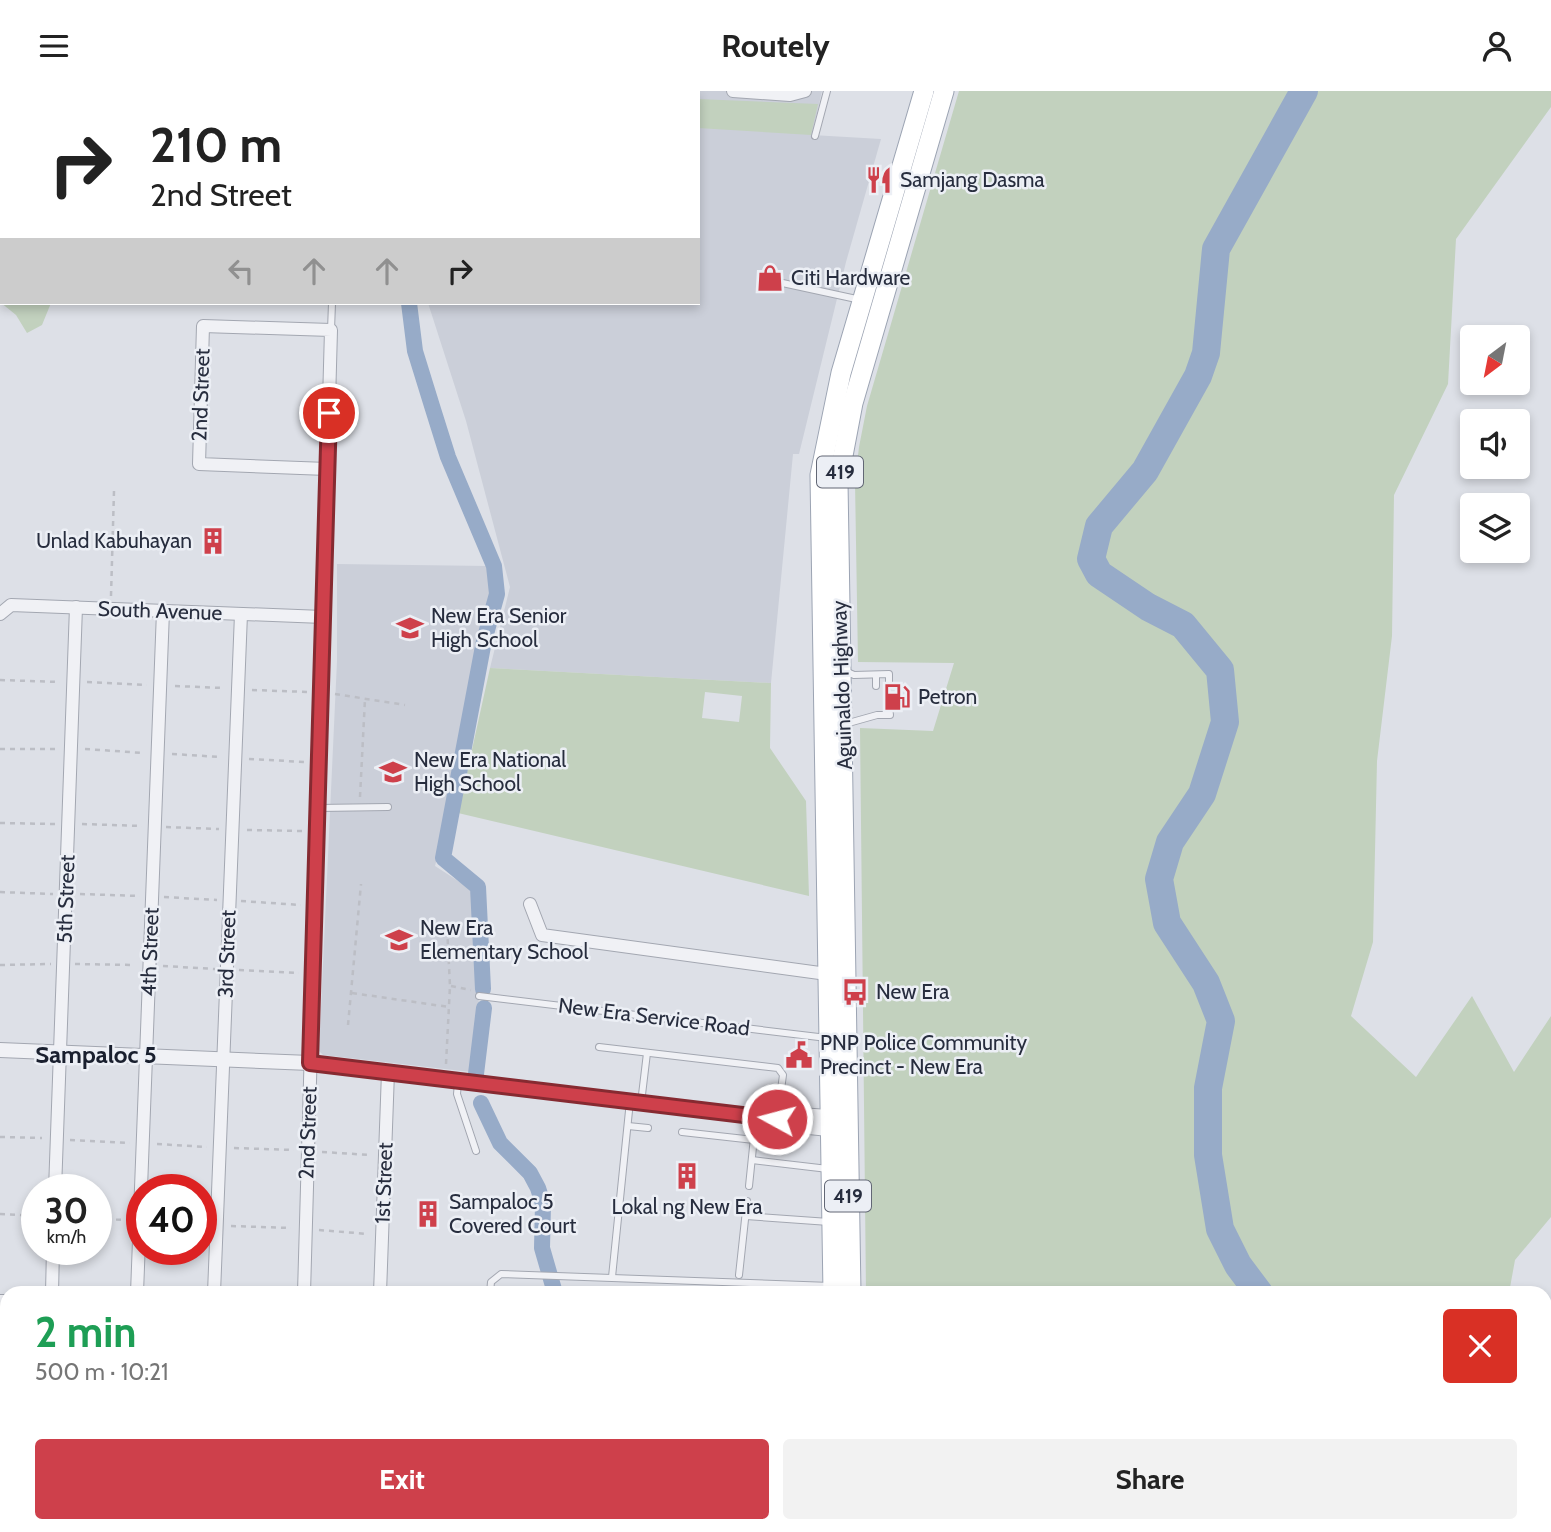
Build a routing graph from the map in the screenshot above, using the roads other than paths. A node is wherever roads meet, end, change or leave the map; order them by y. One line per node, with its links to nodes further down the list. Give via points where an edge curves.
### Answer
1 (733, 91): 2 (street, via 790,95)
2 (805, 91)
3 (827, 91): 6 (lane)
4 (924, 91): 7 (main road, Aguinaldo Highway / 419)
5 (944, 91): 7 (main road, Aguinaldo Highway / 419)
6 (816, 136)
7 (879, 278): 9 (main road, Aguinaldo Highway / 419); 19 (main road, Aguinaldo Highway / 419, via 838,482)
8 (764, 279): 9 (lane)
9 (863, 300): 18 (main road, Aguinaldo Highway / 419, via 825,437 820,475)
10 (332, 305): 11 (lane, 2nd Street)
11 (331, 330): 12 (street, 2nd Street); 12 (street, 2nd Street, via 203,326 199,464)
12 (327, 469): 17 (street, 2nd Street)
13 (76, 607): 14 (street, South Avenue); 15 (street, South Avenue, via 10,605); 35 (street, 5th Street)
14 (163, 611): 16 (street, South Avenue); 37 (street, 4th Street)
15 (0, 614)
16 (241, 614): 17 (street, South Avenue); 38 (street, 3rd Street)
17 (323, 617): 27 (street, 2nd Street)
18 (821, 661): 19 (lane); 25 (main road, Aguinaldo Highway / 419)
19 (841, 669): 20 (lane, via 854,675); 24 (main road, Aguinaldo Highway / 419)
20 (876, 674): 21 (lane); 22 (lane, via 889,674)
21 (876, 686)
22 (889, 686)
23 (889, 707): 24 (lane, via 890,715 876,711)
24 (843, 725): 25 (lane); 29 (main road, Aguinaldo Highway / 419)
25 (822, 727): 29 (main road, Aguinaldo Highway / 419)
26 (388, 807): 27 (lane)
27 (317, 809): 39 (street, 2nd Street)
28 (530, 904): 30 (street, via 542,935)
29 (836, 926): 30 (main road, Aguinaldo Highway / 419); 46 (main road, Aguinaldo Highway / 419)
30 (827, 974): 32 (main road, Aguinaldo Highway / 419)
31 (479, 996): 32 (lane, New Era Service Road)
32 (829, 1038): 46 (main road, Aguinaldo Highway / 419)
33 (599, 1047): 36 (lane)
34 (0, 1050): 35 (street)
35 (60, 1051): 37 (street); 54 (street, 5th Street)
36 (647, 1053): 42 (lane); 44 (lane, via 778,1068 783,1075)
37 (146, 1054): 38 (street); 63 (street, 4th Street)
38 (223, 1057): 39 (street); 64 (street, 3rd Street)
39 (310, 1063): 40 (street); 65 (street, 2nd Street)
40 (388, 1072): 41 (street); 66 (street, 1st Street)
41 (451, 1080): 42 (street); 51 (lane)
42 (635, 1102): 43 (street); 47 (lane)
43 (756, 1116): 44 (street); 50 (lane)
44 (782, 1119)
45 (800, 1120): 46 (street)
46 (835, 1124): 53 (main road, Aguinaldo Highway / 419); 70 (main road, Aguinaldo Highway / 419)
47 (628, 1126): 48 (lane); 61 (lane)
48 (648, 1128)
49 (682, 1132): 50 (lane)
50 (754, 1140): 52 (lane)
51 (476, 1151)
52 (751, 1160): 53 (lane); 55 (lane)
53 (830, 1169): 58 (main road, Aguinaldo Highway / 419)
54 (56, 1174)
55 (749, 1186)
56 (747, 1201): 57 (lane)
57 (746, 1216): 58 (lane); 60 (lane)
58 (831, 1222): 69 (main road, Aguinaldo Highway / 419)
59 (53, 1265): 62 (street)
60 (739, 1275)
61 (612, 1277): 67 (lane, via 501,1274); 68 (lane)
62 (52, 1286)
63 (137, 1286)
64 (214, 1286)
65 (303, 1286)
66 (380, 1286)
67 (492, 1286)
68 (771, 1286)
69 (841, 1286)
70 (842, 1286)

